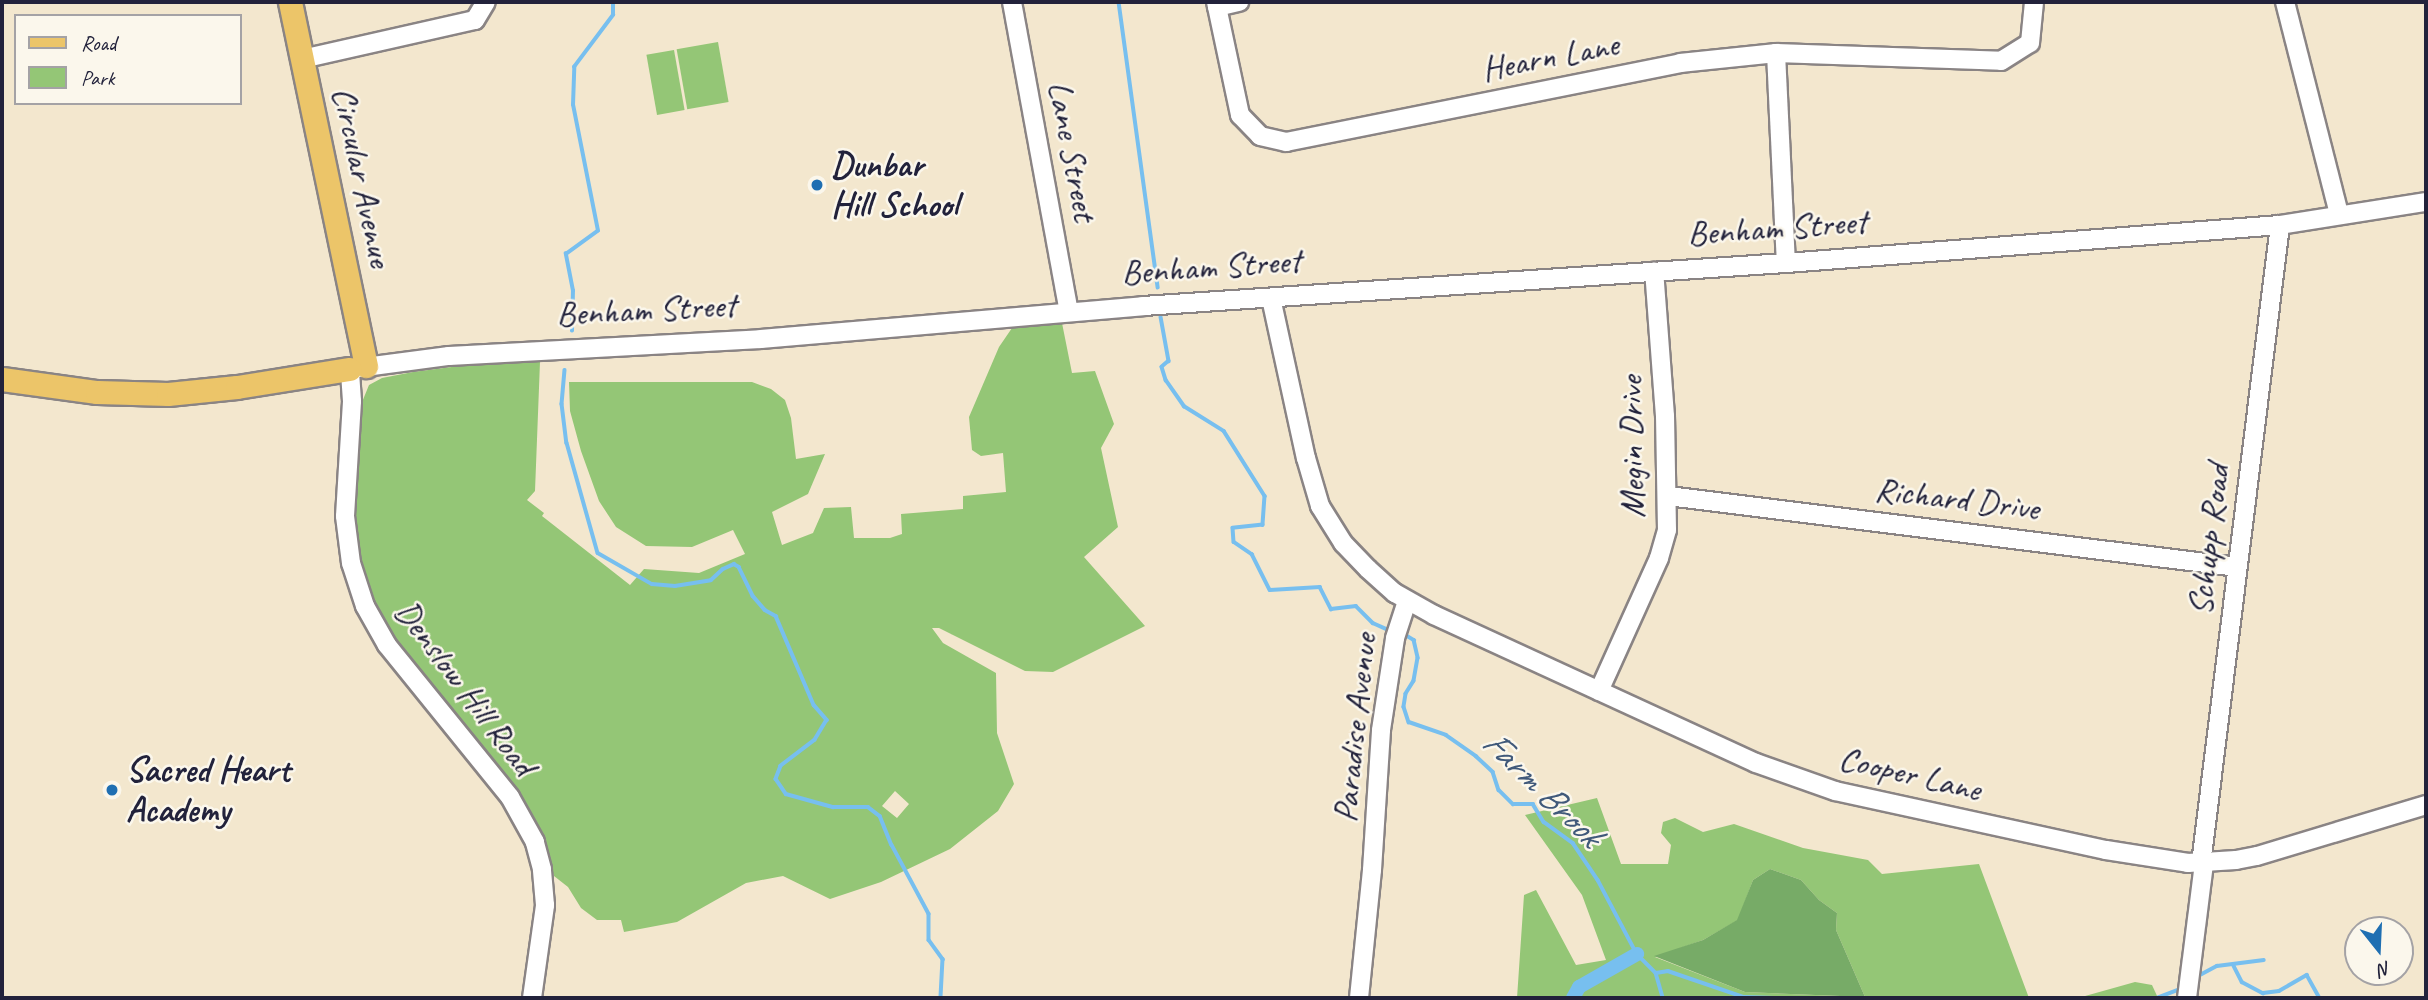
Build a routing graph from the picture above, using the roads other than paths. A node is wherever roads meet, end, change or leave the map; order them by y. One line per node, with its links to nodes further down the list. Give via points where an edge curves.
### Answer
1 (290, 2): 9 (main road, Circular Avenue)
2 (486, 2): 9 (street, via 475,20)
3 (1012, 2): 16 (street, Lane Street)
4 (1239, 2): 7 (street)
5 (2034, 2): 8 (street, Hearn Lane, via 2030,43 2001,61)
6 (2285, 2): 11 (street)
7 (1216, 4): 8 (street, Hearn Lane, via 1240,115 1260,136 1286,142 1680,63)
8 (1776, 53): 13 (street)
9 (302, 59): 17 (main road, Circular Avenue)
10 (2426, 202): 11 (street, Benham Street)
11 (2339, 214): 12 (street, Benham Street)
12 (2280, 225): 13 (street, Benham Street); 20 (street, Schupp Road)
13 (1786, 263): 14 (street, Benham Street)
14 (1654, 271): 15 (street, Benham Street); 19 (street, Megin Drive)
15 (1271, 298): 16 (street, Benham Street); 21 (street, Paradise Avenue, via 1320,506 1343,543)
16 (1069, 312): 17 (street, Benham Street, via 734,341 449,356)
17 (358, 368): 18 (main road, Benham Street, via 168,394 97,392); 25 (street, Denslow Hill Road, via 345,516 351,563 365,606 387,645 510,797 535,842 545,905)
18 (2, 379)
19 (1668, 496): 20 (street, Richard Drive); 22 (street, Megin Drive, via 1667,530 1659,558)
20 (2238, 567): 24 (street, Schupp Road)
21 (1407, 601): 22 (street, Cooper Lane); 26 (street, Paradise Avenue, via 1399,617 1385,697)
22 (1598, 691): 24 (street, Cooper Lane, via 1756,763 1835,790 2106,850)
23 (2426, 805): 24 (street, Cooper Lane, via 2257,856)
24 (2202, 864): 27 (street, Schupp Road)
25 (532, 998)
26 (1359, 998)
27 (2188, 998)

